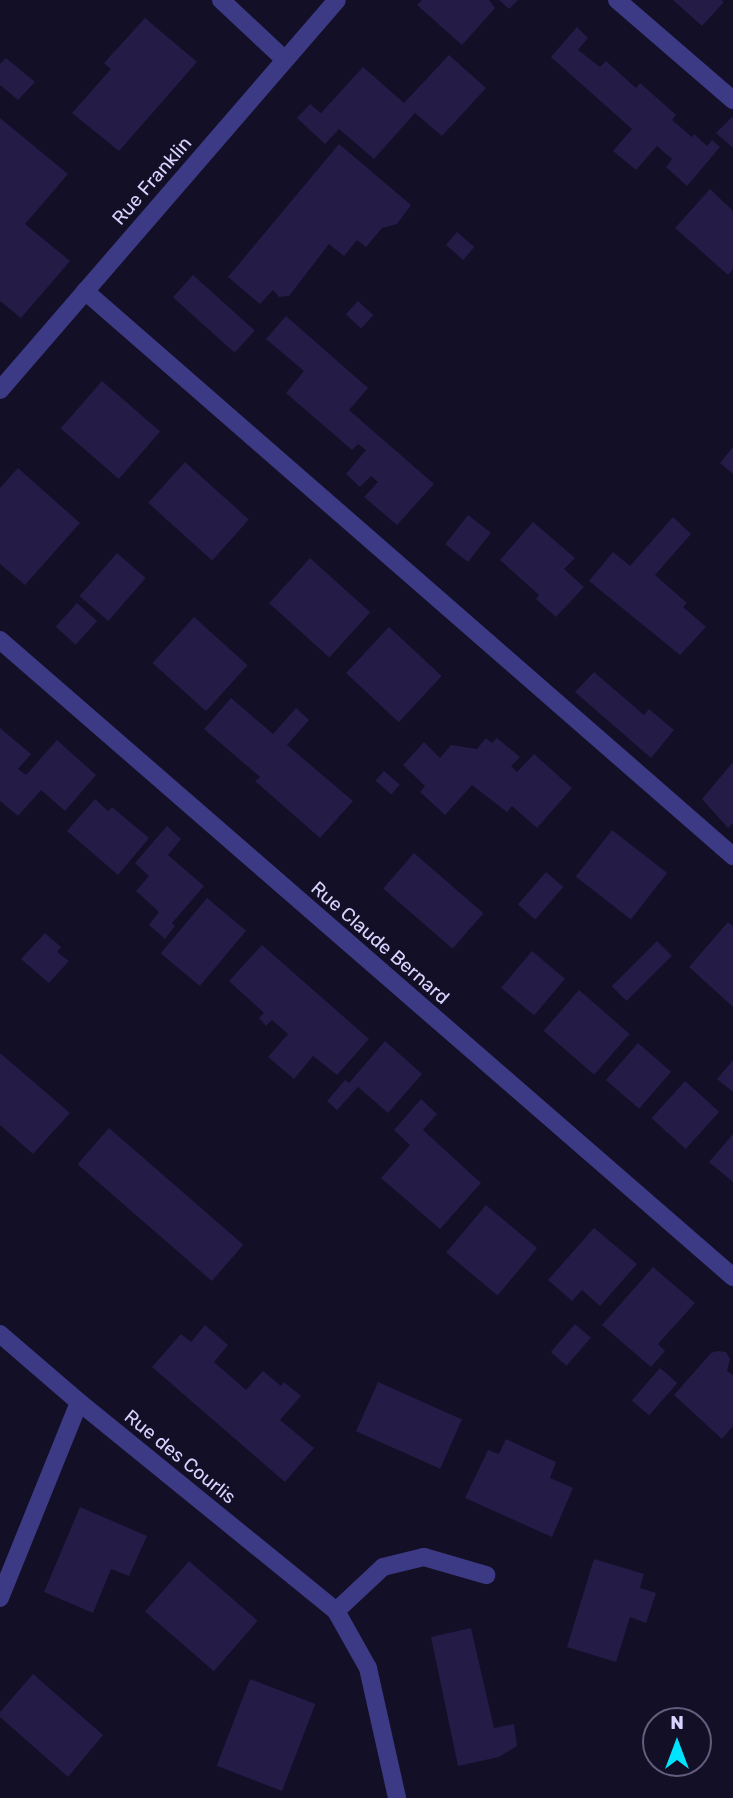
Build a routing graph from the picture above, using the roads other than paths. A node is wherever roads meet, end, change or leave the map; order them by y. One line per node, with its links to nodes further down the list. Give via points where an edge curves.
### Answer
1 (222, 0): 4 (street)
2 (337, 0): 4 (street, Rue Franklin)
3 (617, 0): 5 (street)
4 (284, 59): 6 (street, Rue Franklin)
5 (733, 100)
6 (85, 291): 7 (street, Rue Franklin); 9 (street)
7 (0, 390)
8 (0, 640): 10 (street, Rue Claude Bernard)
9 (733, 856)
10 (733, 1277)
11 (0, 1334): 12 (street, Rue des Courlis)
12 (79, 1402): 14 (street); 15 (street, Rue des Courlis)
13 (486, 1575): 15 (street, via 424,1557 383,1567)
14 (0, 1598)
15 (336, 1611): 16 (street, Rue des Courlis, via 368,1668)
16 (397, 1798)

